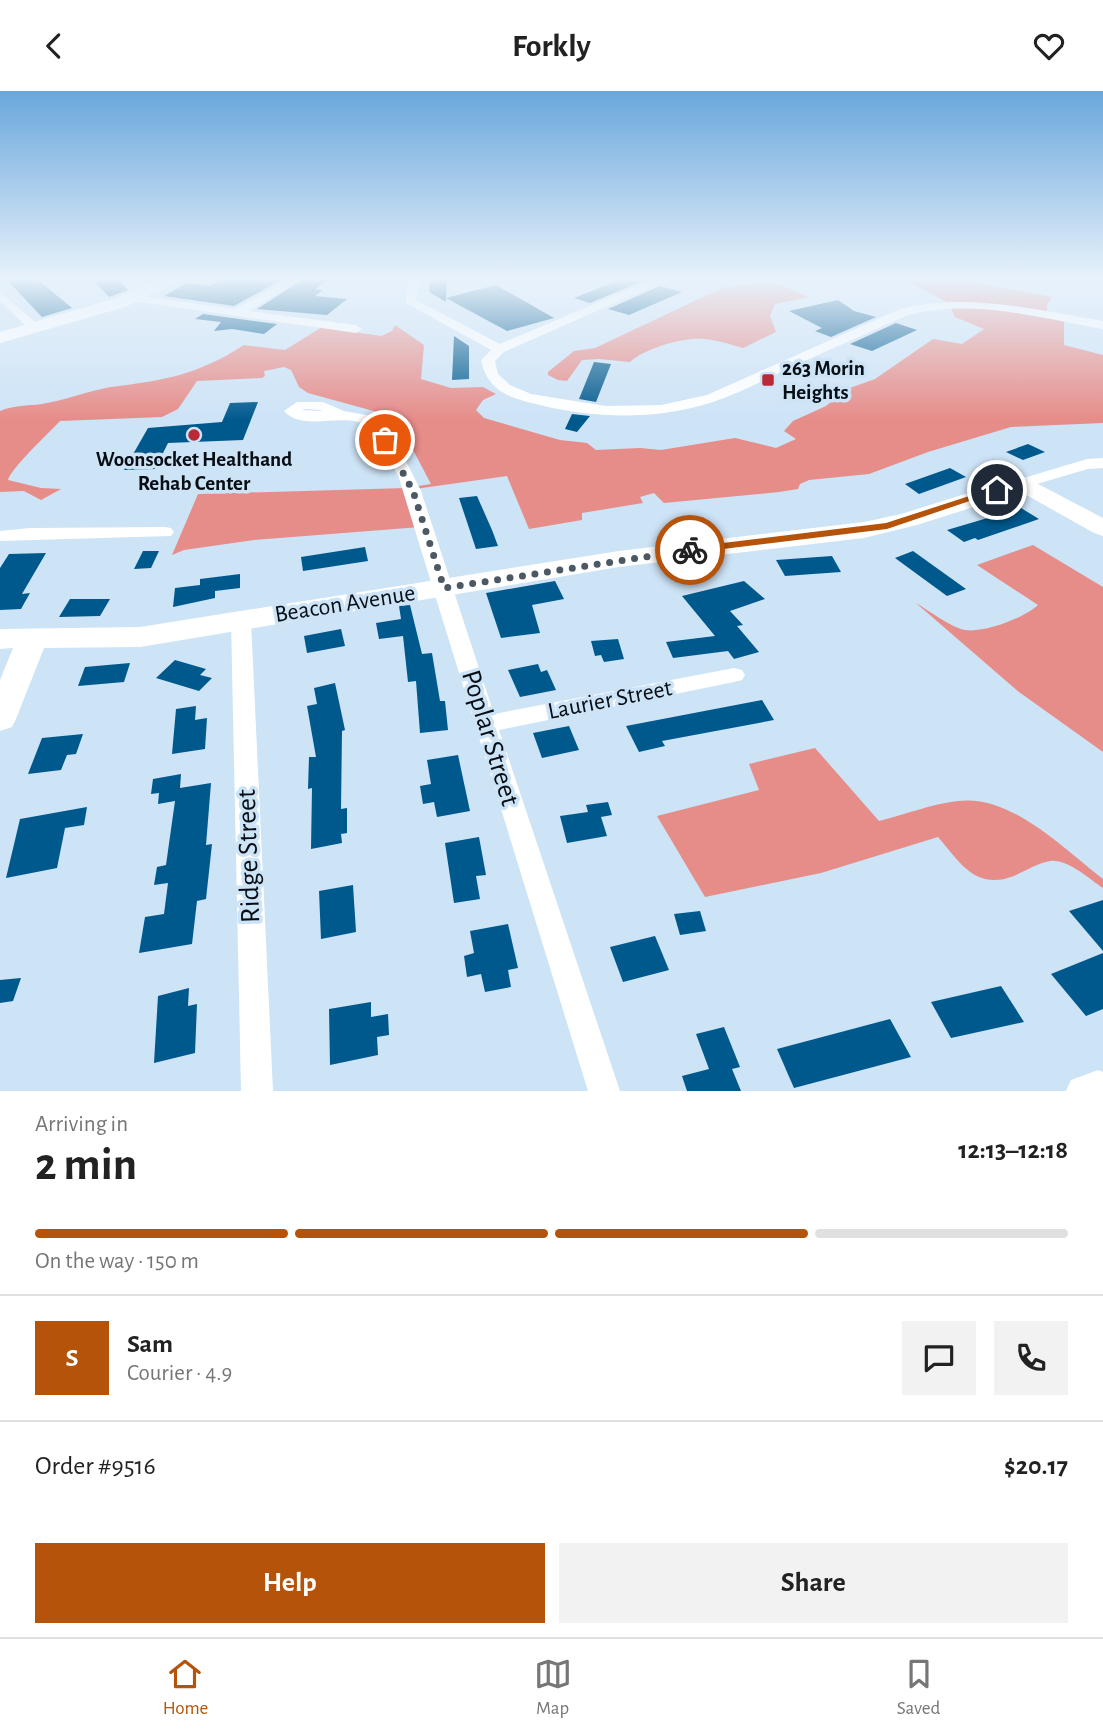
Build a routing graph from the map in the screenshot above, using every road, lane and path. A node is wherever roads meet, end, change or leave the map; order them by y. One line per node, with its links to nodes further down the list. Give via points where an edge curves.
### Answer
1 (39, 327): 6 (street)
2 (340, 327): 7 (street)
3 (458, 327): 9 (street)
4 (551, 327): 9 (street)
5 (871, 327): 9 (street, via 712,398 645,411 585,410 512,391 493,378 487,365)
6 (35, 328): 8 (street)
7 (356, 329)
8 (0, 338)
9 (499, 349)
10 (341, 415): 16 (street, Poplar Street, via 374,424 405,473)
11 (1101, 465): 12 (street, Beacon Avenue, via 1056,471)
12 (1023, 483): 13 (street); 16 (street, Beacon Avenue, via 887,526 620,559)
13 (1103, 528)
14 (165, 532): 15 (street)
15 (0, 536)
16 (444, 588): 17 (street, Beacon Avenue); 22 (street, Poplar Street)
17 (241, 621): 19 (street, Beacon Avenue, via 140,637); 23 (street, Ridge Street)
18 (0, 639): 19 (street, Beacon Avenue)
19 (32, 639): 21 (street)
20 (734, 675): 22 (street, Laurier Street)
21 (0, 719)
22 (486, 724): 24 (street, Poplar Street)
23 (257, 1091)
24 (604, 1091)

